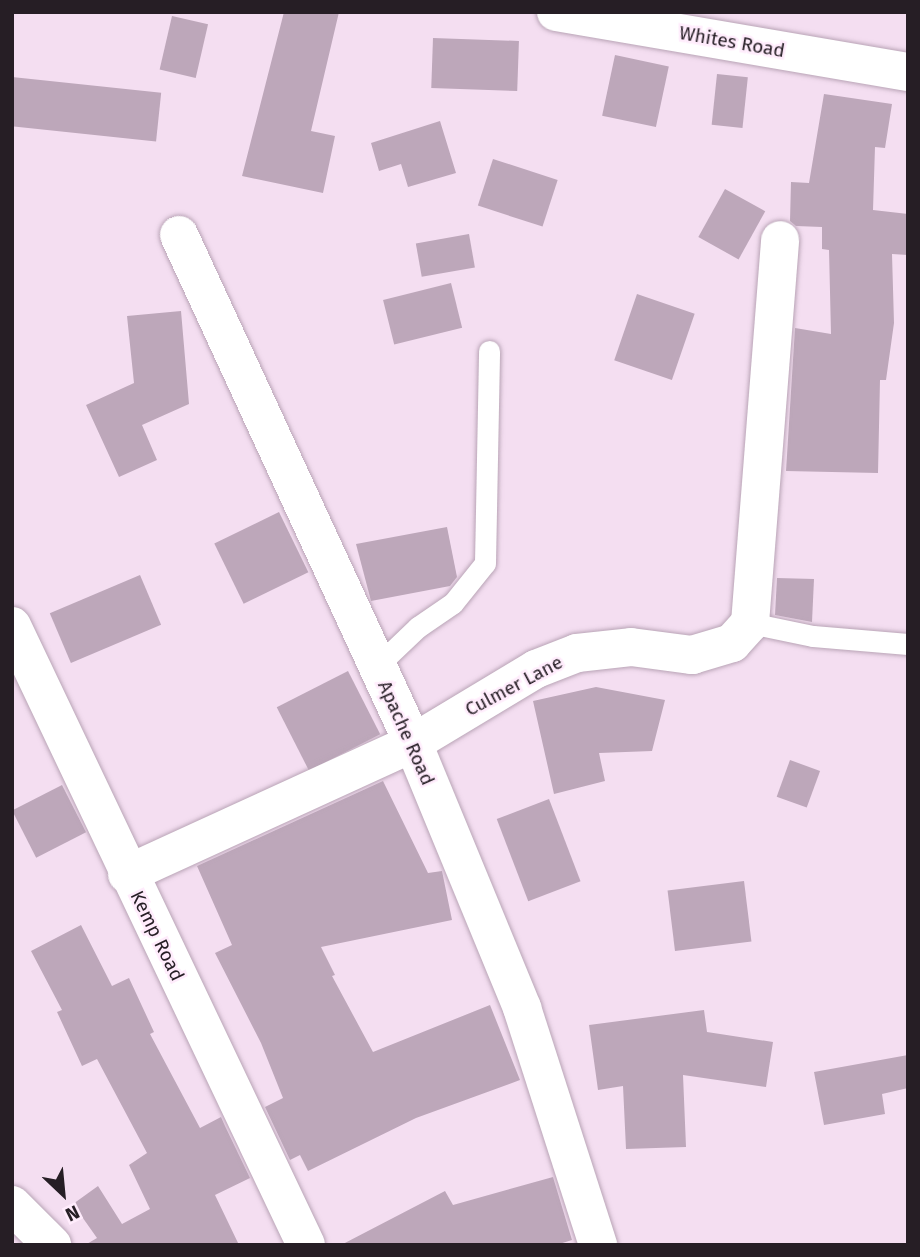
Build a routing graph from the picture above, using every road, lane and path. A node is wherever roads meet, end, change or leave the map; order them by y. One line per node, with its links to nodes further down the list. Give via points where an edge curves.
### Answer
1 (556, 12): 2 (street, Whites Road)
2 (908, 72)
3 (178, 235): 9 (street, Apache Road)
4 (780, 240): 6 (street)
5 (489, 351): 9 (lane, via 485,564 453,603)
6 (750, 623): 8 (lane, via 813,636); 10 (street, Culmer Lane, via 732,643 692,655 631,647 577,653 536,669)
7 (12, 626): 11 (street, Kemp Road)
8 (908, 644)
9 (376, 666): 10 (street, Apache Road)
10 (412, 743): 11 (street, Culmer Lane); 13 (street, Apache Road, via 522,1009)
11 (127, 874): 12 (street, Kemp Road)
12 (306, 1245)
13 (597, 1245)

